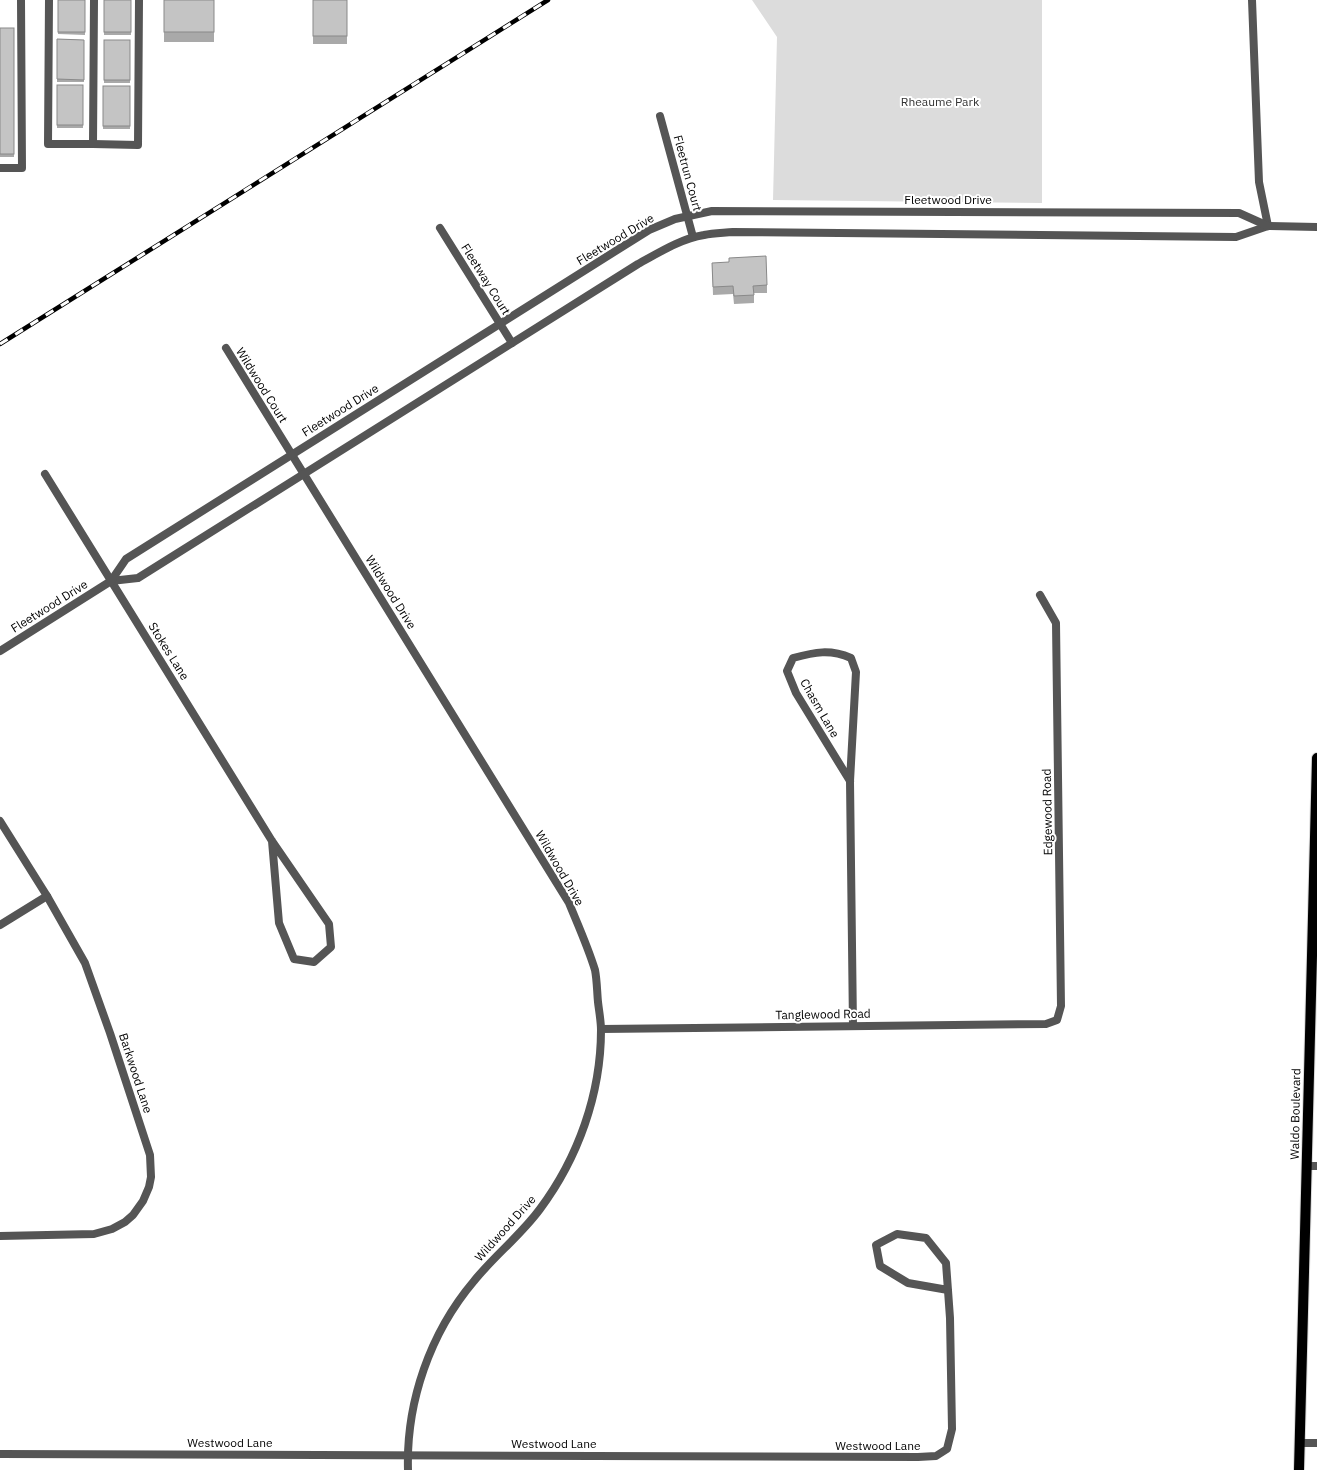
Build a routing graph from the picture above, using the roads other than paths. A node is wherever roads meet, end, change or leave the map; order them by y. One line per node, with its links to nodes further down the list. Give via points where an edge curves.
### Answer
1 (21, 0): 8 (street, via 22,168)
2 (49, 0): 7 (street, via 48,144)
3 (94, 0): 7 (street)
4 (139, 0): 7 (street, via 138,145)
5 (1252, 0): 10 (street, via 1259,182)
6 (660, 116): 9 (street, Fleetrun Court)
7 (93, 144)
8 (0, 168)
9 (686, 216): 10 (street, Fleetwood Drive, via 712,211 765,210 1239,213); 13 (street, Fleetrun Court); 14 (street, Fleetwood Drive, via 649,230)
10 (1268, 226): 11 (street, Fleetwood Drive); 13 (street, Fleetwood Drive, via 1236,237 733,232)
11 (1317, 227)
12 (440, 228): 14 (street, Fleetway Court)
13 (693, 237): 15 (street, Fleetwood Drive, via 672,245 638,264)
14 (500, 325): 15 (street, Fleetway Court); 17 (street, Fleetwood Drive)
15 (512, 343): 19 (street, Fleetwood Drive)
16 (226, 348): 17 (street, Wildwood Court)
17 (292, 454): 19 (street, Wildwood Drive); 20 (street, Fleetwood Drive, via 126,559)
18 (45, 474): 20 (street, Stokes Lane)
19 (304, 474): 20 (street, Fleetwood Drive, via 138,578); 32 (street, Wildwood Drive, via 569,902 595,971)
20 (111, 581): 22 (street, Fleetwood Drive); 27 (street, Stokes Lane)
21 (1040, 595): 30 (street, Edgewood Road, via 1056,623 1061,1006 1057,1020)
22 (0, 651)
23 (1317, 758): 25 (main road, Waldo Boulevard)
24 (850, 781): 24 (street, Chasm Lane, via 856,672 851,658 838,652 812,653 793,658 787,671 796,694); 31 (street, Chasm Lane)
25 (1316, 813): 33 (main road, Waldo Boulevard)
26 (0, 821): 28 (street, Barkwood Lane)
27 (272, 841): 27 (street, Stokes Lane, via 279,923 294,959 314,962 331,947 329,924)
28 (47, 896): 29 (street); 34 (street, Barkwood Lane, via 85,962 150,1155 151,1178 143,1201 133,1215 112,1229 94,1234)
29 (0, 925)
30 (1046, 1024): 31 (street, Tanglewood Road)
31 (853, 1026): 32 (street, Tanglewood Road)
32 (601, 1029): 39 (street, Wildwood Drive, via 592,1104 574,1154 540,1210 474,1280 444,1323 432,1346 413,1408)
33 (1312, 1166): 36 (main road, Waldo Boulevard)
34 (0, 1236)
35 (948, 1290): 35 (street, Westwood Lane, via 946,1263 926,1238 897,1234 876,1245 880,1266 908,1284); 39 (street, Westwood Lane, via 952,1429 947,1450 936,1456)
36 (1300, 1443): 37 (street); 41 (main road, Waldo Boulevard)
37 (1317, 1443)
38 (0, 1454): 39 (street, Westwood Lane)
39 (408, 1455): 40 (street, Wildwood Drive)
40 (408, 1470)
41 (1299, 1470)

